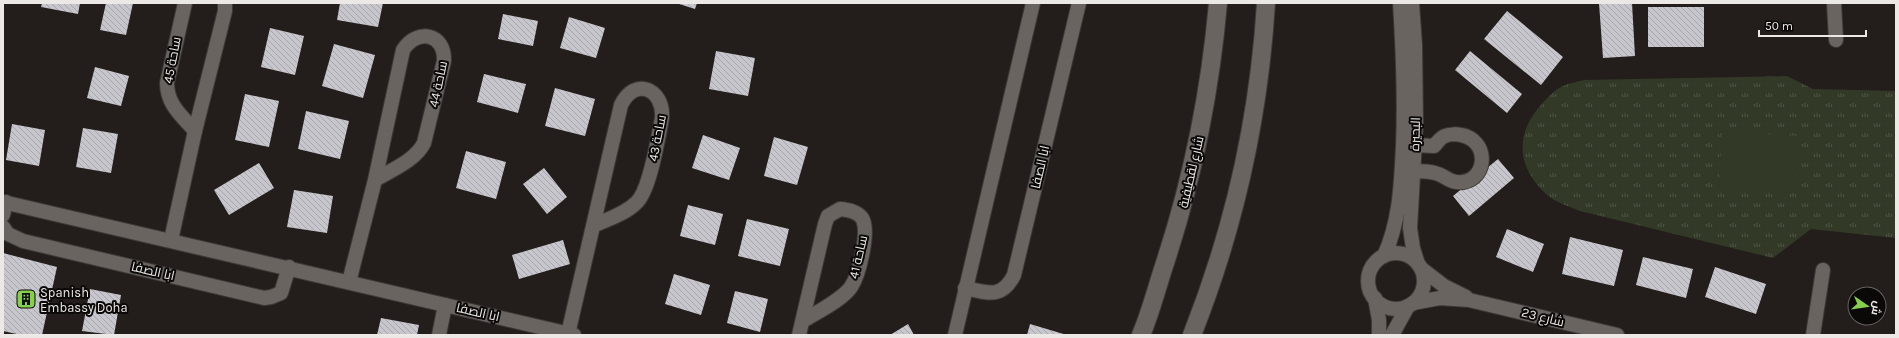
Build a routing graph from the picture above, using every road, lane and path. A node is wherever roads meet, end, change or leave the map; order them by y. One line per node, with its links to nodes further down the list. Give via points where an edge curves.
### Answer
1 (185, 3): 11 (street, ساحة 45, via 167,92 168,99)
2 (225, 3): 11 (street)
3 (1033, 3): 24 (street)
4 (1079, 3): 24 (street, ابا الصفا, via 1014,275 1009,285 995,293)
5 (1218, 3): 34 (street, شارع لقطيفية, via 1203,122 1190,181 1175,235)
6 (1266, 3): 35 (street, via 1261,62 1244,166 1217,268)
7 (1400, 3): 12 (street, البحيرة, via 1404,86)
8 (1412, 3): 12 (street, البحيرة, via 1416,86)
9 (1834, 3): 10 (street)
10 (1836, 40)
11 (195, 131): 18 (street)
12 (1411, 141): 13 (street, البحيرة); 13 (street, via 1434,146 1445,136 1469,136 1479,145 1482,158 1481,168 1473,178 1464,182 1447,180 1436,173); 19 (street, البحيرة, via 1394,234)
13 (1413, 171): 21 (street, البحيرة, via 1410,228 1413,248)
14 (375, 180): 14 (street, ساحة 44, via 410,159 424,143 444,55 443,48 431,38 415,38 408,42 403,50); 23 (street, ساحة 44)
15 (4, 206): 18 (street, ابا الصفا)
16 (595, 225): 16 (street, ساحة 43, via 636,204 644,192 663,109 654,93 637,89 625,96); 30 (street, ساحة 43)
17 (3, 227): 20 (street, ابا الصفا, via 8,234 23,241 264,298 281,293)
18 (171, 240): 20 (street, ابا الصفا)
19 (1384, 256): 21 (street, via 1403,254 1409,256); 25 (street, via 1375,264 1369,275 1369,287)
20 (288, 267): 23 (street, ابا الصفا)
21 (1420, 267): 26 (street, شارع 23, via 1444,286); 27 (street, via 1423,288)
22 (1823, 270): 39 (street)
23 (349, 282): 28 (street, ابا الصفا)
24 (966, 288): 33 (street)
25 (1375, 298): 27 (street, via 1390,308 1396,309); 36 (street)
26 (1470, 300): 27 (street, شارع 23, via 1440,298); 38 (street, شارع 23)
27 (1411, 304): 37 (street)
28 (446, 305): 30 (street, ابا الصفا); 31 (street)
29 (803, 320): 29 (street, ساحة 41, via 844,295 851,287 856,276 865,233 862,218 855,212 840,209 828,216 824,224); 32 (street, ساحة 41)
30 (571, 334)
31 (439, 335)
32 (799, 335)
33 (955, 335)
34 (1141, 335)
35 (1192, 335)
36 (1379, 335)
37 (1392, 335)
38 (1617, 335)
39 (1813, 335)

